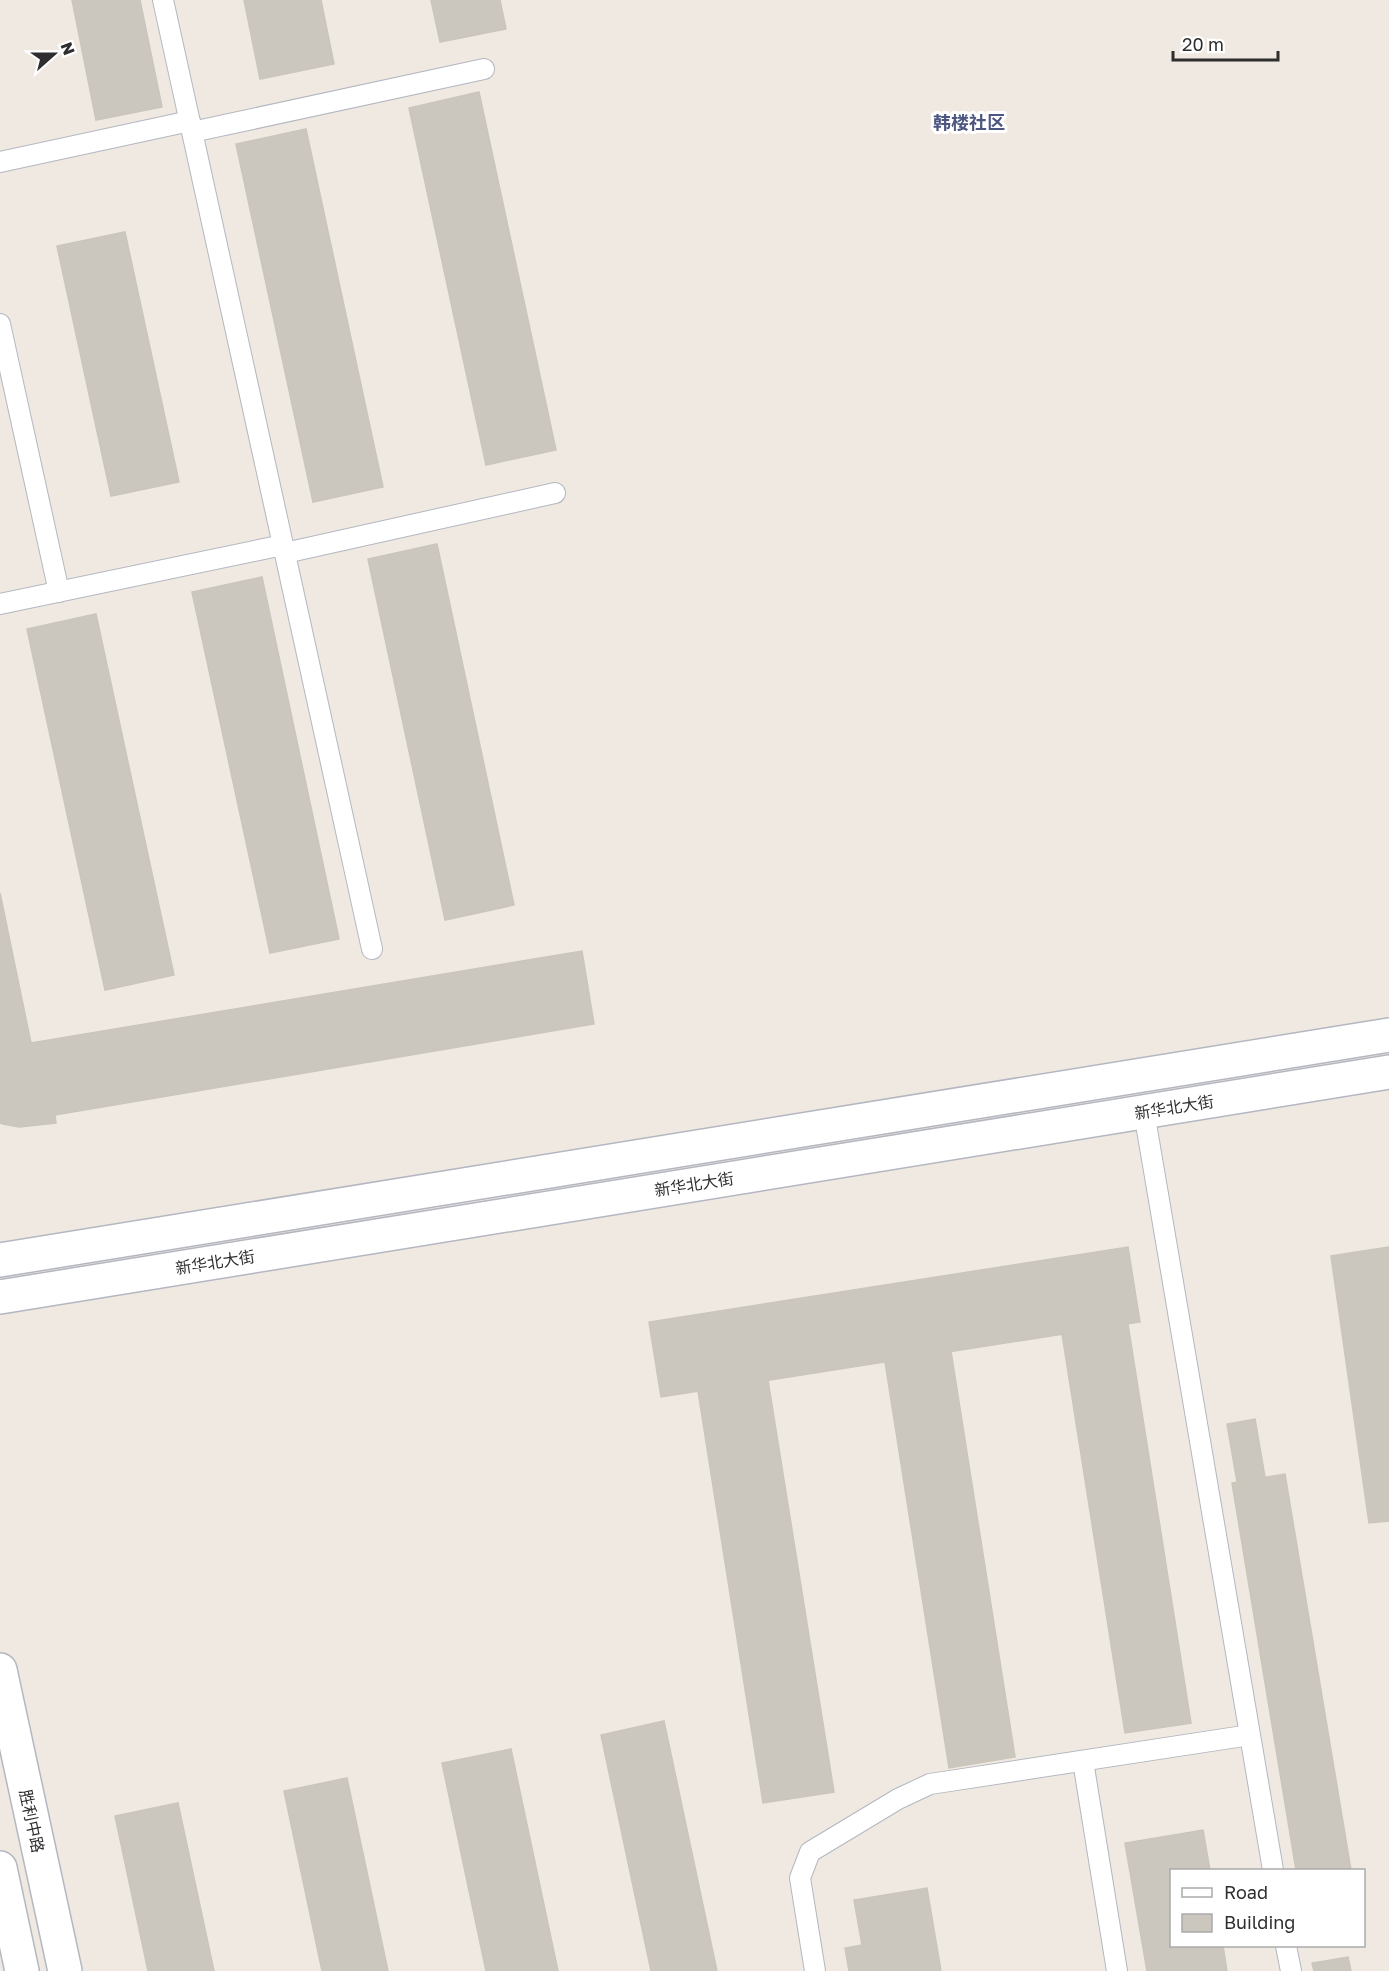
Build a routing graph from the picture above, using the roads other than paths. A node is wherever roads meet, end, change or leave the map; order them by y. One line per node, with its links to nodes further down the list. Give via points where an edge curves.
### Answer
1 (163, 0): 3 (lane)
2 (484, 69): 3 (lane)
3 (191, 127): 4 (lane); 7 (lane)
4 (0, 162)
5 (0, 324): 8 (lane)
6 (555, 493): 7 (lane)
7 (284, 549): 8 (lane); 10 (lane)
8 (58, 592): 9 (lane)
9 (0, 604)
10 (372, 950)
11 (1389, 1035): 14 (main road)
12 (1389, 1072): 13 (main road, 新华北大街)
13 (1144, 1112): 15 (main road, 新华北大街); 17 (lane)
14 (0, 1260)
15 (0, 1297)
16 (0, 1670): 23 (main road, 胜利中路)
17 (1250, 1736): 18 (lane); 20 (lane)
18 (1083, 1761): 24 (lane, via 930,1784 810,1852 800,1878); 25 (lane)
19 (0, 1868): 22 (main road)
20 (1274, 1869)
21 (1286, 1947): 26 (lane)
22 (22, 1971)
23 (65, 1971)
24 (815, 1971)
25 (1117, 1971)
26 (1291, 1971)

